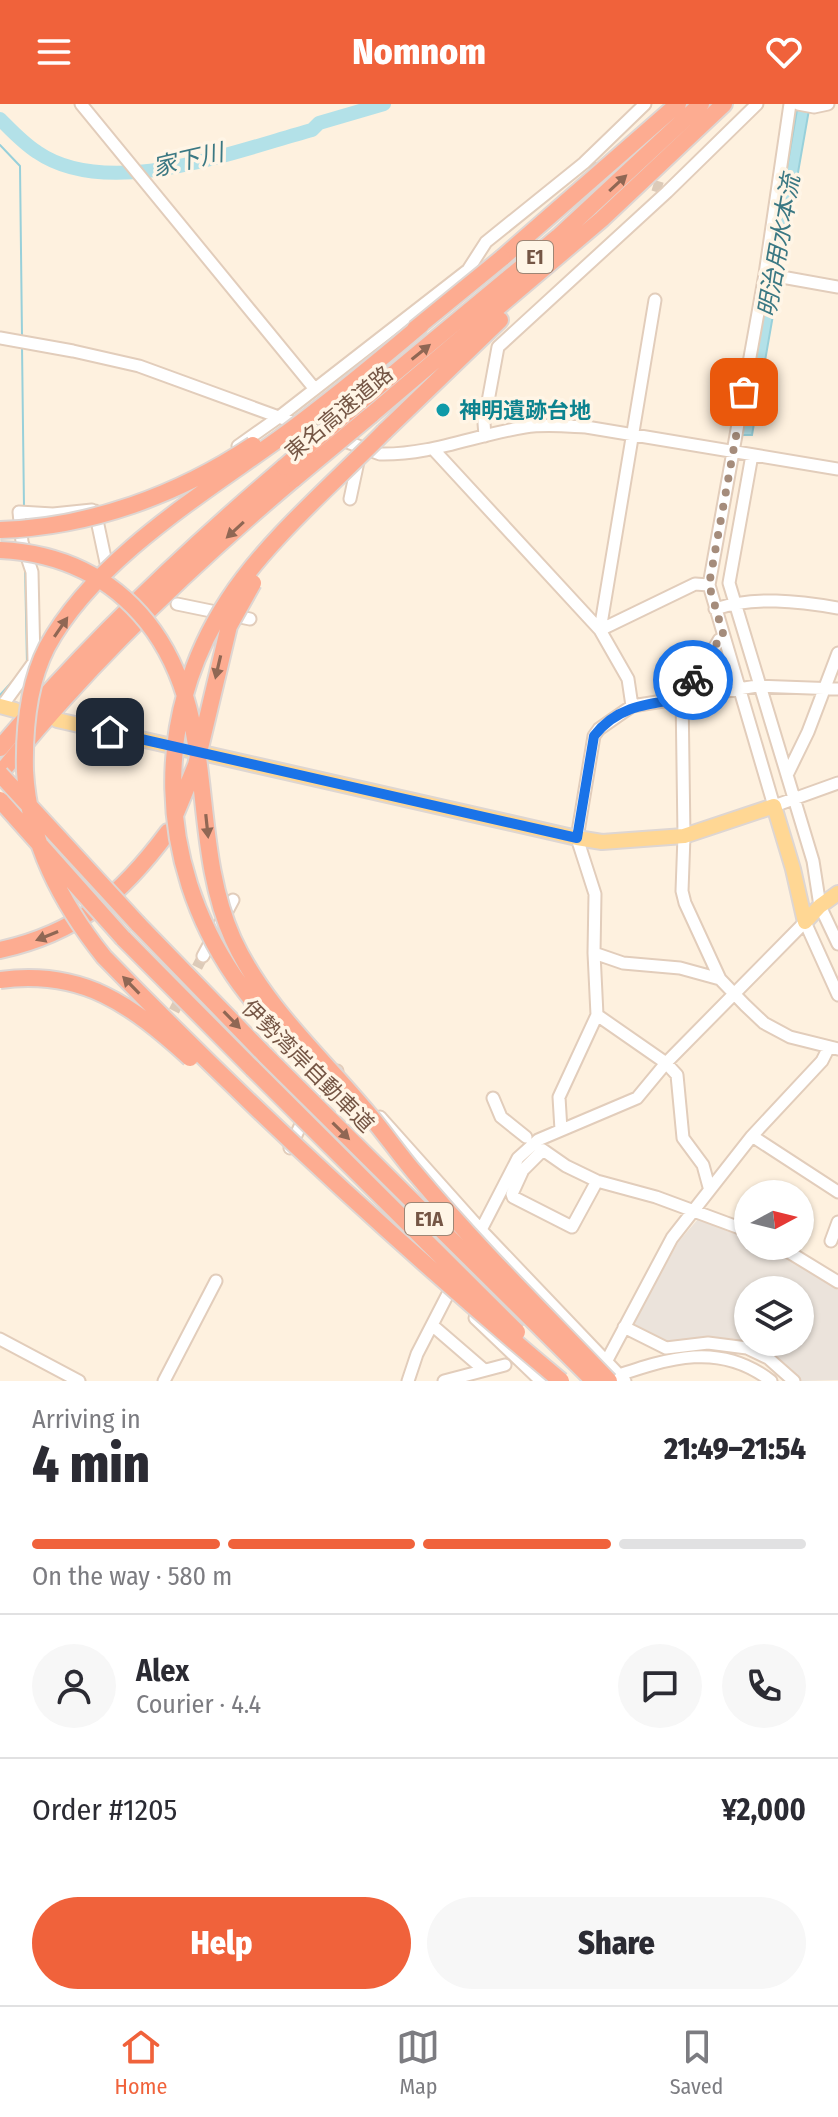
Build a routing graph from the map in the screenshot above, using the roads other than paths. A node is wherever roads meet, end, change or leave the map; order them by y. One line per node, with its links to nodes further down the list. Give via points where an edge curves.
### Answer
1 (81, 104): 16 (street)
2 (645, 104): 16 (street, via 587,165 486,242 469,272)
3 (678, 104): 14 (highway, bridge)
4 (701, 104): 17 (highway, 東名高速道路 / E1, one-way to 4)
5 (724, 104): 10 (highway, 東名高速道路 / E1)
6 (757, 104): 20 (street, via 510,324 498,347)
7 (790, 104): 11 (street)
8 (798, 104): 9 (street)
9 (828, 104)
10 (682, 145): 17 (highway, 東名高速道路 / E1, via 544,270); 28 (highway, bridge, via 645,187 446,370)
11 (765, 274): 12 (street); 23 (street)
12 (838, 287)
13 (655, 300): 19 (street)
14 (421, 325): 30 (highway, bridge, via 312,405 194,479 105,513 50,526); 80 (highway, one-way to 14, bridge, via 114,967 70,910 33,827 26,775 28,716 47,648 107,572 152,531 326,404)
15 (0, 338): 18 (street, via 139,366)
16 (314, 388): 18 (street)
17 (366, 408): 26 (highway, 東名高速道路 / E1, bridge)
18 (279, 417): 21 (street); 29 (street, via 234,449 160,489)
19 (631, 434): 20 (street, via 547,424); 23 (street); 39 (street)
20 (485, 436): 22 (street)
21 (361, 449): 22 (street, via 380,454); 27 (street)
22 (434, 450): 39 (street)
23 (733, 451): 24 (street); 32 (street)
24 (751, 454): 25 (street); 34 (street, via 729,583)
25 (838, 469)
26 (289, 473): 50 (highway, 東名高速道路 / E1, via 138,597); 51 (highway, 東名高速道路 / E1, one-way to 51, via 113,645)
27 (350, 499)
28 (312, 505): 63 (highway, one-way to 63, bridge, via 270,558 229,626 196,765 168,832 137,872 90,915 45,937); 81 (highway, bridge, via 237,587 195,663 176,731 175,822 199,912 235,977)
29 (95, 510): 33 (street); 48 (street, via 19,512 32,572 34,662)
30 (0, 530)
31 (0, 550): 81 (highway, one-way to 81, bridge, via 39,554 96,575 127,600 160,640 188,702 211,863 234,942 278,1010)
32 (709, 585): 37 (street); 39 (street, via 695,584)
33 (115, 587)
34 (733, 603): 36 (street, via 797,601); 37 (street); 42 (street)
35 (177, 604): 38 (street)
36 (838, 608)
37 (715, 609): 40 (street)
38 (250, 619)
39 (600, 630): 47 (street, via 628,679)
40 (724, 637): 43 (street); 46 (street)
41 (838, 653): 44 (street)
42 (758, 686): 43 (street); 44 (street); 52 (street)
43 (741, 688): 46 (street); 56 (street)
44 (823, 689): 45 (street); 52 (street)
45 (838, 689)
46 (682, 699): 47 (street); 57 (street)
47 (632, 706): 58 (street, via 594,736)
48 (6, 707)
49 (57, 720): 58 (main road)
50 (0, 748)
51 (0, 774): 108 (highway, 伊勢湾岸自動車道 / E1A, one-way to 108, bridge, via 266,1056)
52 (787, 775): 54 (street)
53 (838, 783): 54 (street)
54 (793, 799): 56 (street); 61 (street, via 813,861)
55 (0, 800): 107 (highway, 伊勢湾岸自動車道 / E1A, bridge, via 123,938)
56 (776, 805): 57 (main road); 61 (main road, via 793,869)
57 (684, 836): 58 (main road, via 602,842); 66 (street, via 685,903)
58 (577, 838): 64 (street, via 595,894)
59 (837, 892): 61 (main road)
60 (233, 900): 65 (street)
61 (813, 914): 62 (street); 68 (street); 69 (street)
62 (838, 944)
63 (0, 950)
64 (594, 953): 66 (street); 71 (street)
65 (203, 956)
66 (720, 979): 69 (street)
67 (0, 982): 72 (street, via 22,975 71,978 121,1000); 80 (highway, bridge, via 66,981 127,1005)
68 (837, 989)
69 (733, 993): 73 (street, via 764,1023 790,1037); 74 (street)
70 (174, 1011): 72 (street)
71 (597, 1015): 74 (street); 76 (street, via 559,1097)
72 (165, 1030): 79 (street)
73 (834, 1048): 77 (street)
74 (666, 1063): 76 (street, via 637,1098); 83 (street, via 677,1075 683,1138 703,1165)
75 (493, 1098): 78 (street, via 501,1117)
76 (561, 1130): 88 (street, via 538,1140 518,1158)
77 (752, 1136): 83 (street); 84 (street)
78 (526, 1137)
79 (290, 1148): 88 (street, via 317,1090 338,1070); 93 (street)
80 (308, 1157): 107 (highway, bridge, via 461,1297)
81 (416, 1174): 101 (highway, bridge)
82 (597, 1181): 82 (street, via 572,1227 512,1194 523,1170 543,1150); 85 (street)
83 (709, 1187): 85 (street)
84 (838, 1192)
85 (692, 1210): 87 (street); 95 (street)
86 (838, 1222): 89 (street)
87 (734, 1226)
88 (481, 1230): 93 (street); 97 (street)
89 (831, 1241)
90 (802, 1260): 92 (street)
91 (216, 1281): 103 (street)
92 (838, 1282)
93 (449, 1293): 94 (street); 106 (street)
94 (432, 1325): 99 (street); 104 (street)
95 (624, 1327): 97 (street); 111 (street, via 666,1348 708,1343 747,1348)
96 (0, 1339): 100 (street)
97 (606, 1362): 101 (street)
98 (505, 1365): 99 (street)
99 (483, 1369): 105 (street)
100 (55, 1376): 102 (street)
101 (618, 1379): 109 (street); 110 (street, via 674,1359 707,1356 739,1361)
102 (79, 1381)
103 (164, 1381)
104 (408, 1381)
105 (444, 1381)
106 (541, 1381)
107 (564, 1381)
108 (594, 1381)
109 (602, 1381)
110 (771, 1381)
111 (794, 1381)

